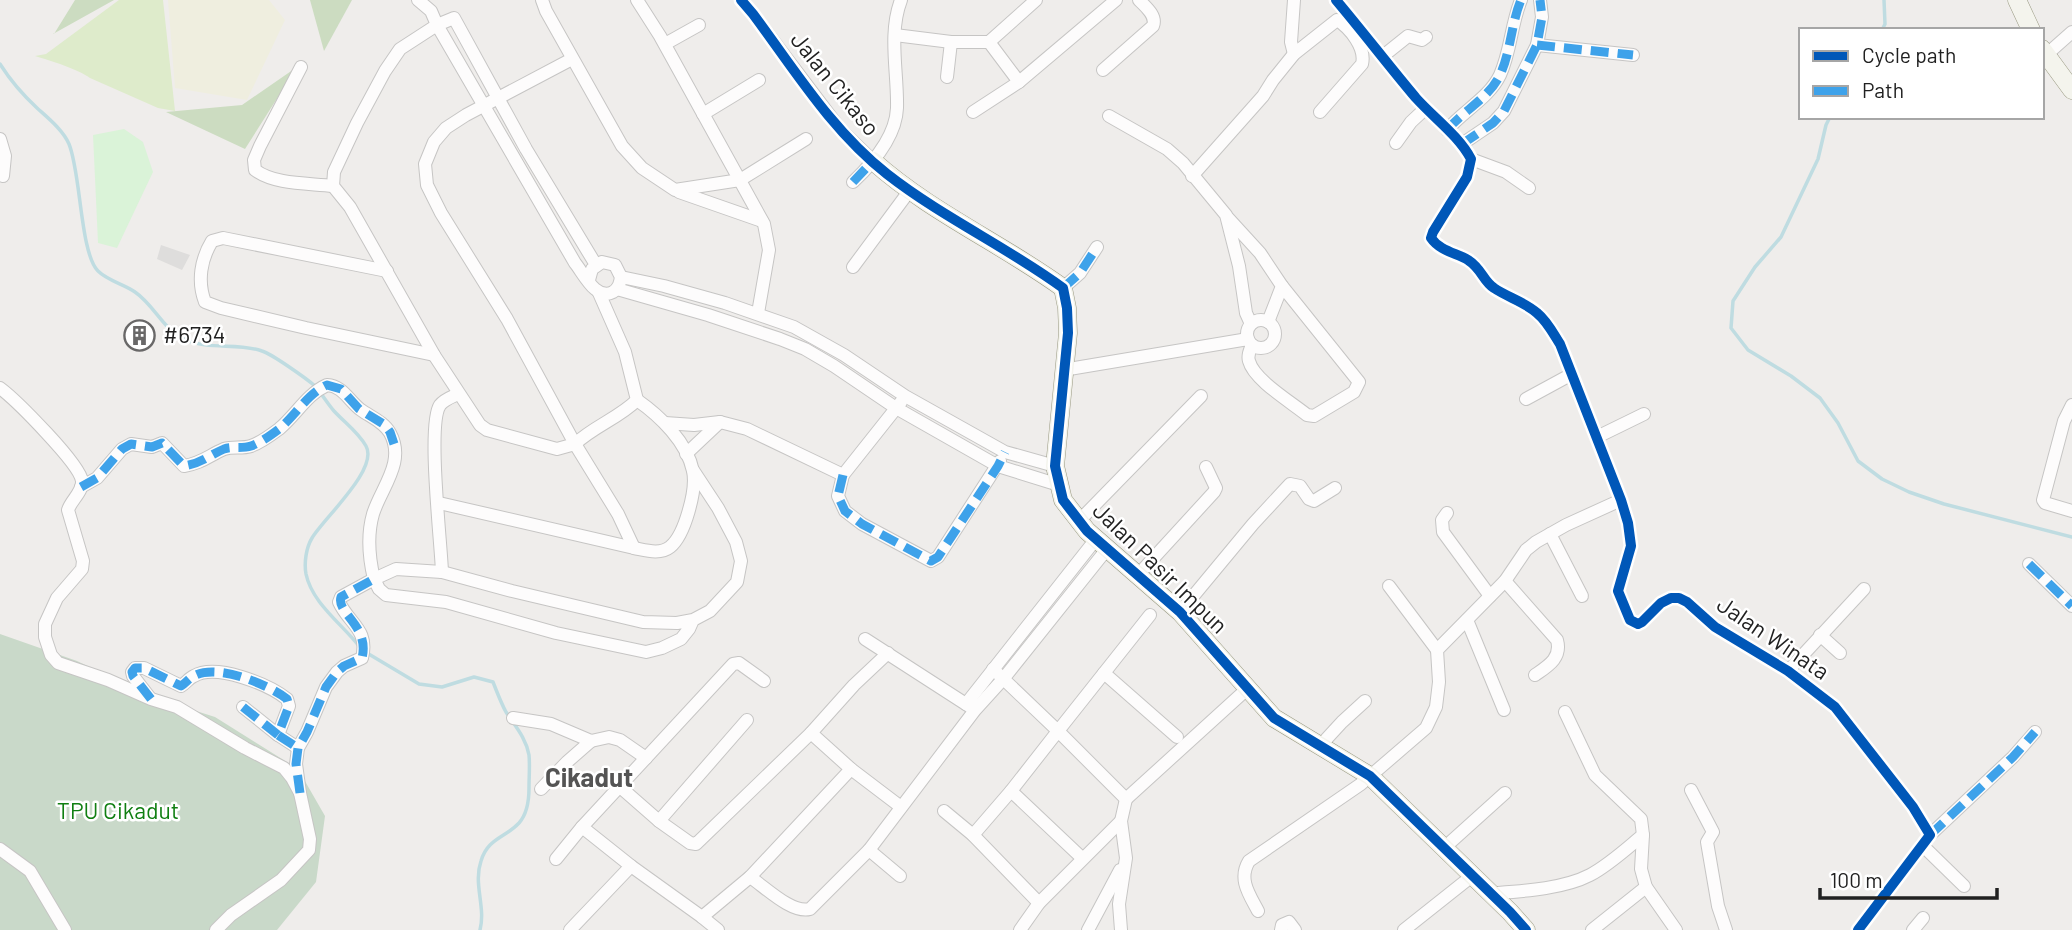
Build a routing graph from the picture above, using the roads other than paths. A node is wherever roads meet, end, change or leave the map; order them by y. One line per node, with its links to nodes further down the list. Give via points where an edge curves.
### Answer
1 (418, 0): 14 (street)
2 (542, 0): 28 (street)
3 (637, 0): 22 (street)
4 (741, 0): 48 (street, Jalan Cikaso, via 840,129)
5 (901, 0): 18 (street)
6 (1036, 0): 21 (street)
7 (1116, 0): 33 (street)
8 (1139, 0): 30 (street, via 1153,17 1153,26)
9 (1294, 0): 25 (street)
10 (1336, 0): 27 (street)
11 (1521, 0): 42 (street, via 1500,75)
12 (1541, 0): 23 (street)
13 (2017, 0): 16 (street)
14 (437, 25): 35 (street, via 454,18); 36 (street); 53 (street, via 400,49 385,71 334,172)
15 (699, 25): 22 (street)
16 (2030, 28)
17 (2072, 32): 24 (street)
18 (895, 35): 20 (street); 48 (street, via 897,111)
19 (1426, 37): 27 (street, via 1408,36)
20 (951, 42): 21 (street); 31 (street)
21 (989, 42): 33 (street)
22 (664, 44): 40 (street)
23 (1537, 46): 26 (street); 46 (street, via 1499,118)
24 (2044, 52): 34 (street)
25 (1294, 54): 39 (street, via 1337,20 1361,47 1362,64); 50 (street)
26 (1633, 55)
27 (1382, 56): 37 (street)
28 (572, 58): 35 (street); 55 (street, via 622,146 642,169)
29 (301, 67): 53 (street, via 260,146 255,170 273,178)
30 (1103, 70)
31 (947, 78)
32 (759, 80): 40 (street)
33 (1019, 82): 38 (street)
34 (2072, 90)
35 (499, 98): 36 (street); 60 (street)
36 (485, 105): 63 (street); 87 (street, via 446,128 434,142 425,164 427,185)
37 (1426, 108): 42 (street); 45 (street)
38 (973, 112)
39 (1320, 112)
40 (703, 114): 51 (street)
41 (1109, 116): 50 (street, via 1167,149)
42 (1447, 130): 46 (street)
43 (0, 139): 49 (street, via 5,156)
44 (806, 139): 51 (street)
45 (1396, 143)
46 (1462, 144): 47 (street)
47 (1471, 159): 54 (street, via 1506,172); 74 (street, via 1466,177 1431,238 1478,266 1493,288 1535,311 1560,344)
48 (873, 161): 52 (street); 56 (street)
49 (3, 176)
50 (1192, 176): 57 (street)
51 (740, 180): 55 (street); 58 (street)
52 (853, 182)
53 (333, 186): 62 (street)
54 (1529, 188)
55 (675, 190): 58 (street)
56 (911, 190): 61 (street); 66 (street)
57 (1226, 215): 65 (street); 70 (street)
58 (762, 221): 68 (street, via 769,250)
59 (1097, 247): 66 (street, via 1080,273)
60 (596, 265): 63 (street); 64 (street, via 615,265)
61 (853, 267)
62 (387, 271): 72 (street); 72 (street, via 223,238 212,241 204,254 202,293 205,302 221,308)
63 (589, 280): 67 (street)
64 (619, 283): 67 (street, via 611,293); 68 (street, via 664,286); 82 (street, via 805,349)
65 (1282, 286): 69 (street); 71 (street, via 1358,387 1314,416 1307,415 1252,367)
66 (1063, 288): 73 (street, Jalan Pasir Impun, via 1068,333)
67 (599, 293): 80 (street, via 625,352)
68 (758, 313): 77 (street, via 844,355)
69 (1268, 322): 70 (street); 71 (street, via 1274,331 1272,342 1262,348)
70 (1251, 324): 71 (street, via 1247,331)
71 (1250, 342): 73 (street)
72 (434, 355): 76 (street)
73 (1063, 370): 93 (street, Jalan Pasir Impun)
74 (1572, 374): 79 (street); 86 (street)
75 (0, 388): 98 (street, via 78,470)
76 (458, 394): 87 (street, via 487,430 557,449); 101 (street, via 439,406 437,414)
77 (905, 396): 82 (street); 89 (street)
78 (1200, 396): 104 (street)
79 (1526, 399)
80 (637, 400): 85 (street); 87 (street)
81 (2072, 405): 88 (street)
82 (896, 408): 92 (street); 96 (street)
83 (1644, 414): 86 (street)
84 (720, 422): 85 (street); 90 (street); 96 (street, via 747,429)
85 (665, 423): 90 (street)
86 (1597, 438): 100 (street)
87 (575, 444): 107 (street)
88 (2057, 451): 91 (street); 102 (street, via 2043,500)
89 (1005, 452): 92 (street); 93 (street)
90 (686, 454): 95 (street)
91 (2072, 454)
92 (998, 466): 96 (street, via 931,561 845,511 838,496); 97 (street)
93 (1055, 466): 97 (street, Jalan Pasir Impun)
94 (1206, 467): 111 (street, via 1214,492)
95 (693, 470): 107 (street, via 690,505 677,538 669,548 655,552); 122 (street, via 719,508 741,561 737,582 710,611)
96 (843, 475)
97 (1059, 485): 104 (street, Jalan Pasir Impun, via 1063,500)
98 (81, 487): 112 (street, via 97,478 131,444 152,447 162,443 184,466 234,446 249,447 280,428 320,388 333,386 385,425 392,438 394,468 373,515 370,536); 136 (street, via 68,510 82,569 49,612 44,637 58,663)
99 (1335, 488): 120 (street, via 1314,501 1300,486 1290,484)
100 (1621, 500): 105 (street); 130 (street, Jalan Winata, via 1631,546 1618,591 1630,620 1638,624 1661,603 1679,598 1715,627)
101 (439, 503): 107 (street); 109 (street)
102 (2072, 511)
103 (1447, 513): 117 (street, via 1443,531)
104 (1079, 521): 106 (street, Jalan Pasir Impun)
105 (1550, 534): 113 (street, via 1526,550); 118 (street)
106 (1102, 544): 110 (street); 111 (street, Jalan Pasir Impun); 114 (street)
107 (634, 548)
108 (2029, 564): 119 (street)
109 (442, 572): 112 (street, via 396,569); 122 (street, via 643,622)
110 (1068, 574): 114 (street); 129 (street)
111 (1138, 575): 120 (street, Jalan Pasir Impun)
112 (374, 579): 122 (street, via 386,595 446,602 646,652 681,639); 151 (street, via 341,597 339,603 358,626 364,653 337,672 326,687)
113 (1505, 581): 117 (street); 132 (street, via 1557,640 1558,654)
114 (1079, 584): 133 (street)
115 (1389, 586): 126 (street)
116 (1864, 589): 124 (street)
117 (1490, 596): 123 (street)
118 (1582, 597)
119 (2072, 606)
120 (1180, 612): 135 (street, Jalan Pasir Impun)
121 (1150, 615): 131 (street)
122 (693, 620)
123 (1467, 620): 126 (street); 140 (street)
124 (1821, 635): 128 (street); 130 (street)
125 (865, 639): 127 (street)
126 (1437, 650): 154 (street, via 1436,707 1426,728)
127 (888, 653): 139 (street); 146 (street)
128 (1840, 653)
129 (993, 669): 133 (street); 139 (street)
130 (1788, 671): 169 (street, Jalan Winata, via 1835,706 1913,807)
131 (1104, 673): 144 (street); 148 (street)
132 (1535, 675)
133 (1004, 678): 139 (street); 144 (street)
134 (764, 681): 152 (street, via 739,663 733,664)
135 (1247, 689): 150 (street, Jalan Pasir Impun, via 1275,718); 161 (street)
136 (151, 699): 147 (street, via 133,676 135,668 181,686 196,674 233,674 287,699 289,706); 159 (street, via 177,707 284,768)
137 (1366, 701): 150 (street)
138 (243, 707): 147 (street)
139 (970, 707): 162 (street)
140 (1504, 710)
141 (1565, 712): 168 (street, via 1595,775 1641,819)
142 (513, 718): 149 (street, via 551,724)
143 (747, 720): 164 (street)
144 (1058, 731): 158 (street); 161 (street)
145 (2035, 732): 169 (street)
146 (811, 733): 153 (street); 164 (street, via 696,844)
147 (278, 735): 151 (street)
148 (1177, 737)
149 (592, 740): 152 (street, via 620,740); 156 (street)
150 (1319, 747): 154 (street, Jalan Pasir Impun)
151 (298, 748): 159 (street)
152 (646, 758): 155 (street)
153 (851, 769): 162 (street); 179 (street)
154 (1370, 776): 170 (street, Jalan Pasir Impun); 184 (street, via 1249,861 1244,882)
155 (619, 786): 164 (street); 166 (street)
156 (541, 789)
157 (1691, 790): 200 (street, via 1713,832 1707,842)
158 (1011, 791): 167 (street); 173 (street)
159 (300, 793): 188 (street, via 309,850 281,880)
160 (1505, 793): 170 (street)
161 (1126, 799): 165 (street)
162 (901, 807): 172 (street)
163 (944, 811): 167 (street)
164 (659, 821)
165 (1121, 821): 173 (street); 174 (street)
166 (582, 827): 175 (street); 176 (street)
167 (973, 835): 183 (street)
168 (1643, 835): 181 (street, via 1641,869); 182 (street, via 1590,875)
169 (1926, 840): 180 (street, Jalan Winata); 201 (street)
170 (1444, 848): 178 (street, Jalan Pasir Impun)
171 (0, 849): 187 (street, via 30,871)
172 (869, 850): 177 (street); 179 (street, via 805,911)
173 (1082, 858): 183 (street)
174 (1126, 858): 192 (street); 193 (street, via 1119,904)
175 (556, 859)
176 (631, 866): 185 (street); 189 (street)
177 (901, 876)
178 (1472, 876): 182 (street, Jalan Pasir Impun); 196 (street)
179 (750, 877): 185 (street)
180 (1964, 886)
181 (1646, 887): 198 (street); 199 (street)
182 (1495, 897): 197 (street, Jalan Pasir Impun)
183 (1039, 903): 191 (street)
184 (1258, 911)
185 (702, 917): 190 (street)
186 (1923, 918): 202 (street)
187 (65, 930)
188 (216, 930)
189 (570, 930)
190 (718, 930)
191 (1020, 930)
192 (1088, 930)
193 (1121, 930)
194 (1281, 930): 195 (street, via 1289,922)
195 (1295, 930)
196 (1404, 930)
197 (1526, 930)
198 (1592, 930)
199 (1676, 930)
200 (1726, 930)
201 (1858, 930)
202 (1913, 930)

